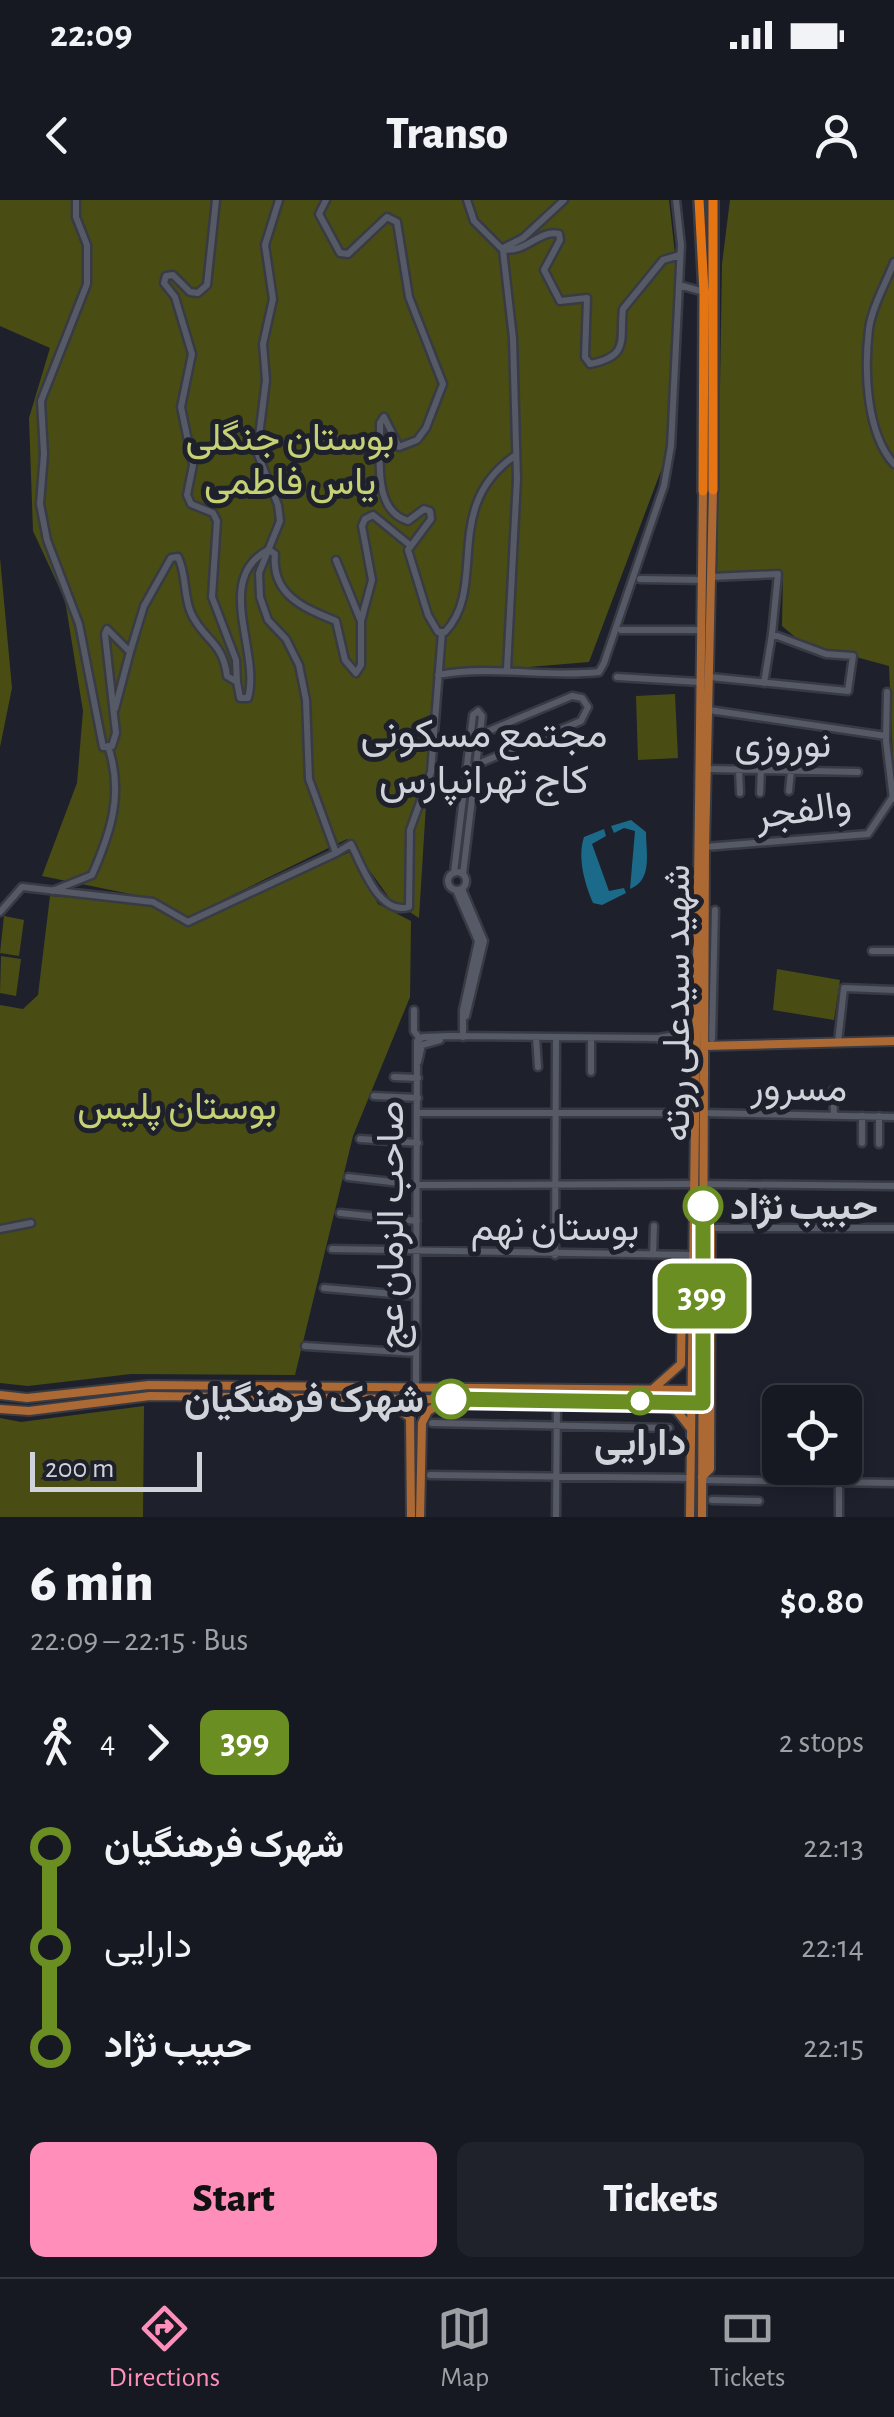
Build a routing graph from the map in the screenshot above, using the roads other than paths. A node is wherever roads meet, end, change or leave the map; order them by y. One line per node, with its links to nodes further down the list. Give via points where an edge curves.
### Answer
1 (76, 200): 43 (street, via 87,284 40,400 40,504 79,624)
2 (216, 200): 35 (street, via 207,285 198,293 173,275 164,283 192,354 181,407 193,465 187,495 218,521 212,598 236,660)
3 (279, 200): 21 (street, via 265,245 273,299 262,344 266,380 257,452 278,504 280,522)
4 (326, 200): 20 (street, via 319,214 340,253 361,245 387,217 397,222 409,297 443,384 436,411 417,440 399,446 384,417 380,424 385,503 408,521 430,511)
5 (468, 200): 12 (street, via 474,222)
6 (564, 200): 12 (street)
7 (676, 200): 13 (street)
8 (699, 200): 11 (highway)
9 (715, 200): 10 (highway)
10 (714, 230): 11 (highway); 19 (highway)
11 (702, 234): 16 (highway)
12 (502, 249): 13 (street, via 523,249 552,231 559,234 544,270 560,301 588,298 590,364 617,352 624,343 623,308 663,260); 17 (street, via 512,314)
13 (680, 255): 15 (street)
14 (894, 262): 18 (street, via 869,326 876,437)
15 (679, 285): 16 (street); 31 (street, via 664,486 604,664 599,672 583,674)
16 (704, 292): 19 (highway)
17 (516, 455): 28 (street, via 476,501 457,614); 31 (street)
18 (894, 464)
19 (708, 491): 24 (main road, شهید سیدعلی روته)
20 (411, 547): 25 (street, via 372,515 365,519 372,580); 28 (street, via 428,615)
21 (269, 550): 25 (street, via 275,554 276,582 287,594 314,615 336,621 356,673); 35 (street, via 239,590 251,656 248,698 240,698); 55 (street, via 259,573 260,597 299,665 310,779)
22 (336, 560): 25 (street)
23 (640, 579): 24 (street)
24 (707, 579): 27 (main road, شهید سیدعلی روته); 29 (street, via 778,574); 34 (main road, شهید سیدعلی روته)
25 (361, 621)
26 (621, 630): 27 (street)
27 (702, 630): 36 (main road, شهید سیدعلی روته)
28 (442, 632): 32 (street)
29 (772, 634): 37 (street); 37 (street, via 826,654 853,656 848,691)
30 (130, 652): 35 (street, via 144,606 178,557 192,618 225,654 227,676); 40 (street); 40 (street, via 107,629)
31 (507, 668): 32 (street)
32 (438, 675): 55 (street, via 431,772 410,830 409,907 388,906 351,844)
33 (617, 677): 36 (street)
34 (710, 677): 37 (street); 39 (main road, شهید سیدعلی روته)
35 (237, 682)
36 (699, 682): 70 (main road, شهید سیدعلی روته)
37 (764, 683)
38 (887, 692): 42 (street)
39 (709, 710): 42 (street); 45 (main road, شهید سیدعلی روته)
40 (114, 715): 43 (street, via 116,733)
41 (479, 736): 44 (street); 44 (street, via 482,714 476,711); 44 (street, via 572,696 588,707 581,721)
42 (886, 736): 53 (street)
43 (108, 746): 58 (street, via 118,793 109,838 92,875)
44 (471, 766): 56 (street)
45 (708, 769): 46 (street, نوروزی); 54 (main road, شهید سیدعلی روته)
46 (740, 770): 47 (street, نوروزی); 51 (street)
47 (761, 770): 48 (street, نوروزی); 52 (street)
48 (791, 770): 49 (street, نوروزی); 50 (street)
49 (858, 772)
50 (789, 792)
51 (740, 793)
52 (760, 793)
53 (893, 799): 54 (street, والفجر, via 868,834)
54 (705, 847): 70 (main road, شهید سیدعلی روته)
55 (336, 852): 58 (street, via 188,922 153,902)
56 (458, 873): 57 (street, via 466,882); 57 (street, via 448,882)
57 (459, 890): 65 (street, via 478,941)
58 (51, 891): 60 (street, via 22,887)
59 (714, 910): 70 (street)
60 (0, 912)
61 (872, 951): 62 (street)
62 (894, 951)
63 (894, 990): 72 (street, via 844,988)
64 (414, 1010): 69 (street, صاحب الزمان عج)
65 (459, 1038): 66 (street); 69 (street); 73 (street, via 426,1042)
66 (536, 1038): 67 (street); 74 (street)
67 (556, 1038): 68 (street); 82 (street)
68 (590, 1038): 70 (street); 75 (street)
69 (420, 1039): 73 (street, صاحب الزمان عج)
70 (702, 1039): 72 (main road); 83 (main road, شهید سیدعلی روته)
71 (894, 1041): 72 (main road)
72 (838, 1042)
73 (417, 1064): 77 (street, صاحب الزمان عج)
74 (538, 1067)
75 (591, 1072)
76 (394, 1077): 77 (street)
77 (418, 1078): 80 (street, صاحب الزمان عج)
78 (834, 1090): 84 (street)
79 (374, 1096): 80 (street)
80 (418, 1098): 81 (street, صاحب الزمان عج)
81 (418, 1113): 82 (street, مسرور); 89 (street, صاحب الزمان عج)
82 (556, 1113): 83 (street, مسرور); 93 (street)
83 (699, 1113): 84 (street, مسرور); 94 (main road, شهید سیدعلی روته)
84 (834, 1115): 85 (street, مسرور)
85 (862, 1116): 86 (street, مسرور); 90 (street)
86 (879, 1116): 87 (street, مسرور); 91 (street)
87 (894, 1116)
88 (360, 1139): 89 (street)
89 (418, 1143): 95 (street, صاحب الزمان عج)
90 (862, 1143)
91 (879, 1144)
92 (348, 1177): 95 (street)
93 (556, 1184): 94 (street); 95 (street); 108 (street)
94 (699, 1184): 96 (street); 102 (main road, شهید سیدعلی روته); 107 (main road, شهید سیدعلی روته)
95 (418, 1185): 98 (street, صاحب الزمان عج)
96 (894, 1186)
97 (340, 1213): 98 (street)
98 (417, 1221): 105 (street, صاحب الزمان عج)
99 (31, 1223): 101 (street)
100 (654, 1226): 106 (street)
101 (0, 1228)
102 (707, 1228): 103 (street); 107 (main road, شهید سیدعلی روته); 112 (main road)
103 (894, 1228)
104 (332, 1250): 105 (street, بوستان نهم)
105 (416, 1254): 108 (street, بوستان نهم); 111 (street, صاحب الزمان عج)
106 (653, 1254): 107 (street, بوستان نهم); 108 (street, بوستان نهم)
107 (698, 1254): 109 (main road, شهید سیدعلی روته)
108 (555, 1255)
109 (698, 1278): 112 (main road); 113 (main road, شهید سیدعلی روته); 116 (main road, via 682,1293); 122 (main road, شهید سیدعلی روته)
110 (324, 1288): 111 (street)
111 (416, 1296): 115 (street, صاحب الزمان عج)
112 (710, 1296): 133 (main road)
113 (693, 1340): 116 (main road); 120 (main road, شهید سیدعلی روته)
114 (306, 1346): 115 (street)
115 (416, 1353): 117 (street, صاحب الزمان عج)
116 (682, 1356): 121 (main road, via 672,1376)
117 (416, 1387): 118 (main road); 123 (main road, via 150,1385)
118 (536, 1388): 119 (main road); 126 (main road, via 544,1394)
119 (557, 1388): 121 (main road); 127 (main road)
120 (692, 1390): 121 (main road); 122 (main road); 129 (main road, شهید سیدعلی روته)
121 (645, 1391)
122 (703, 1391): 130 (main road, شهید سیدعلی روته)
123 (0, 1395)
124 (379, 1397): 125 (main road); 131 (main road, via 150,1396); 132 (main road)
125 (451, 1399): 126 (main road); 134 (main road, via 436,1404)
126 (536, 1400): 127 (main road)
127 (557, 1400): 128 (main road); 135 (street)
128 (657, 1401): 129 (main road); 137 (main road)
129 (692, 1402): 130 (main road); 137 (main road, شهید سیدعلی روته)
130 (703, 1403): 138 (main road, شهید سیدعلی روته)
131 (0, 1409)
132 (410, 1418): 134 (main road, via 418,1414); 149 (main road)
133 (710, 1419): 138 (main road); 142 (main road, via 710,1469)
134 (427, 1423): 135 (street); 150 (main road)
135 (557, 1426): 136 (street); 140 (street)
136 (669, 1428)
137 (691, 1429): 138 (main road); 141 (main road, شهید سیدعلی روته)
138 (703, 1430): 142 (main road, شهید سیدعلی روته)
139 (430, 1475): 140 (street)
140 (556, 1476): 141 (street); 151 (street)
141 (691, 1478): 152 (main road, شهید سیدعلی روته)
142 (702, 1478): 143 (street); 153 (main road, شهید سیدعلی روته)
143 (762, 1480)
144 (862, 1482): 145 (street)
145 (894, 1483)
146 (839, 1485): 154 (street)
147 (712, 1500): 148 (street)
148 (759, 1501)
149 (411, 1517)
150 (420, 1517)
151 (556, 1517)
152 (690, 1517)
153 (702, 1517)
154 (839, 1517)

